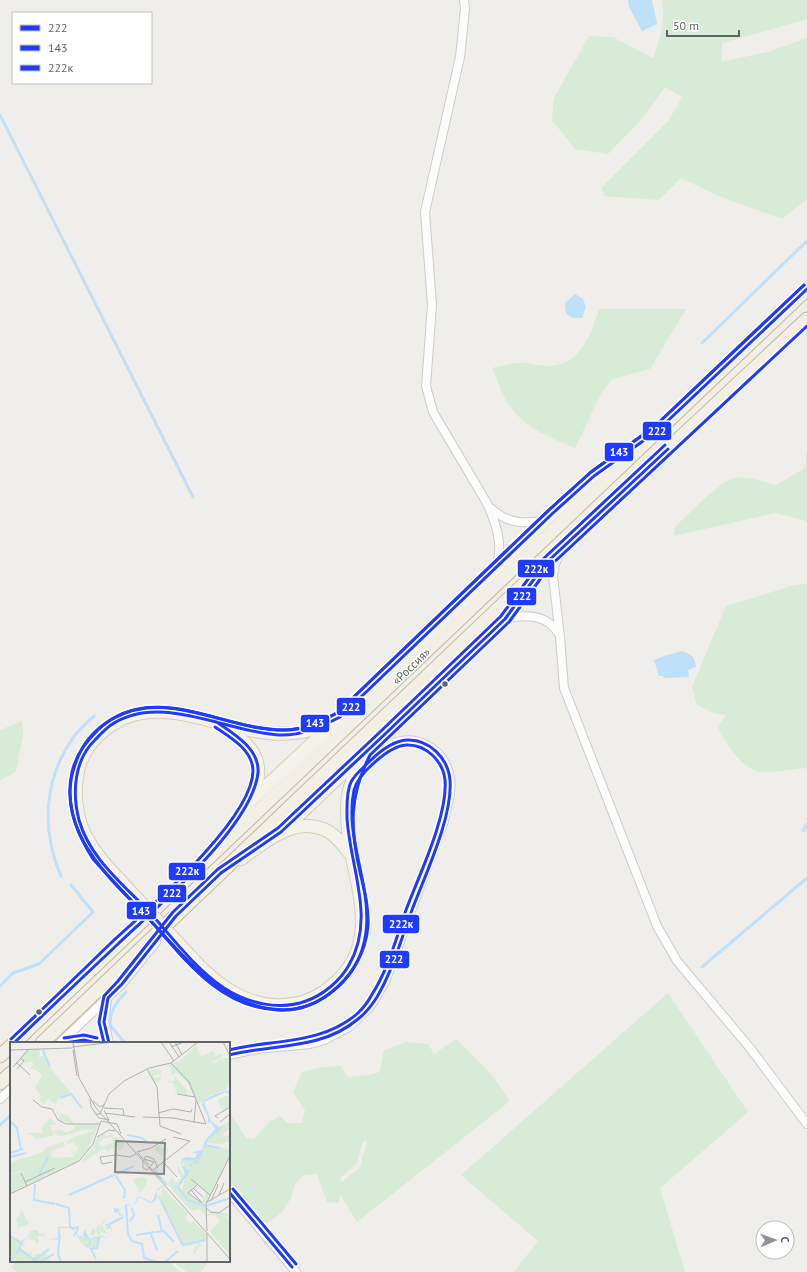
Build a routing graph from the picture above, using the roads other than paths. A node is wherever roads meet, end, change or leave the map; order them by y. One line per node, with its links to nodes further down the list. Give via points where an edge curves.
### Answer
1 (464, 0): 5 (street, via 460,57 425,212 432,305 426,386 433,412)
2 (807, 289): 4 (highway, «Россия»)
3 (807, 319): 7 (highway, «Россия»)
4 (657, 431): 6 (main road, via 594,476); 12 (highway, «Россия»)
5 (488, 505): 6 (street, via 500,517 508,520 526,523); 9 (street, via 498,537 499,555)
6 (544, 521): 9 (main road)
7 (562, 548): 8 (highway, «Россия»); 11 (street, via 553,576)
8 (545, 564): 10 (main road); 22 (highway, «Россия»)
9 (495, 568): 13 (main road)
10 (505, 619): 11 (street, via 536,617 550,623); 16 (main road)
11 (560, 637): 38 (street, via 564,688 658,926 677,961 750,1048)
12 (440, 639): 13 (main road); 21 (highway, «Россия»)
13 (376, 684): 14 (main road)
14 (340, 717): 15 (main road, via 317,729 286,735 264,734); 18 (main road)
15 (218, 723): 18 (main road, via 245,742 257,761 256,784); 20 (main road, bridge, via 161,711 143,712 126,717 97,737 86,751 77,773 78,817 89,844 97,856 193,959 224,988 253,1001 292,1005 323,993 339,980 351,964 362,935 362,905)
16 (366, 752): 17 (main road); 19 (main road)
17 (352, 779): 20 (main road, via 347,818); 32 (street, via 389,745 407,740 424,742 432,747 445,762 450,779 444,821 385,982 360,1018 337,1034 310,1044 257,1048)
18 (248, 803): 21 (main road)
19 (281, 832): 20 (main road, via 302,827 323,829 338,840); 22 (main road)
20 (352, 856)
21 (205, 861): 25 (highway, «Россия»)
22 (221, 873): 23 (highway, «Россия»)
23 (176, 916): 24 (street); 26 (highway, «Россия»)
24 (108, 998): 27 (street); 30 (street, via 104,1022)
25 (15, 1042)
26 (43, 1042)
27 (61, 1042)
28 (71, 1042): 29 (street)
29 (92, 1042)
30 (109, 1042)
31 (10, 1047): 33 (highway)
32 (230, 1055)
33 (0, 1056)
34 (10, 1074): 35 (highway)
35 (0, 1083)
36 (10, 1090): 37 (street)
37 (0, 1100)
38 (807, 1124)
39 (230, 1193): 40 (street)
40 (296, 1272)

